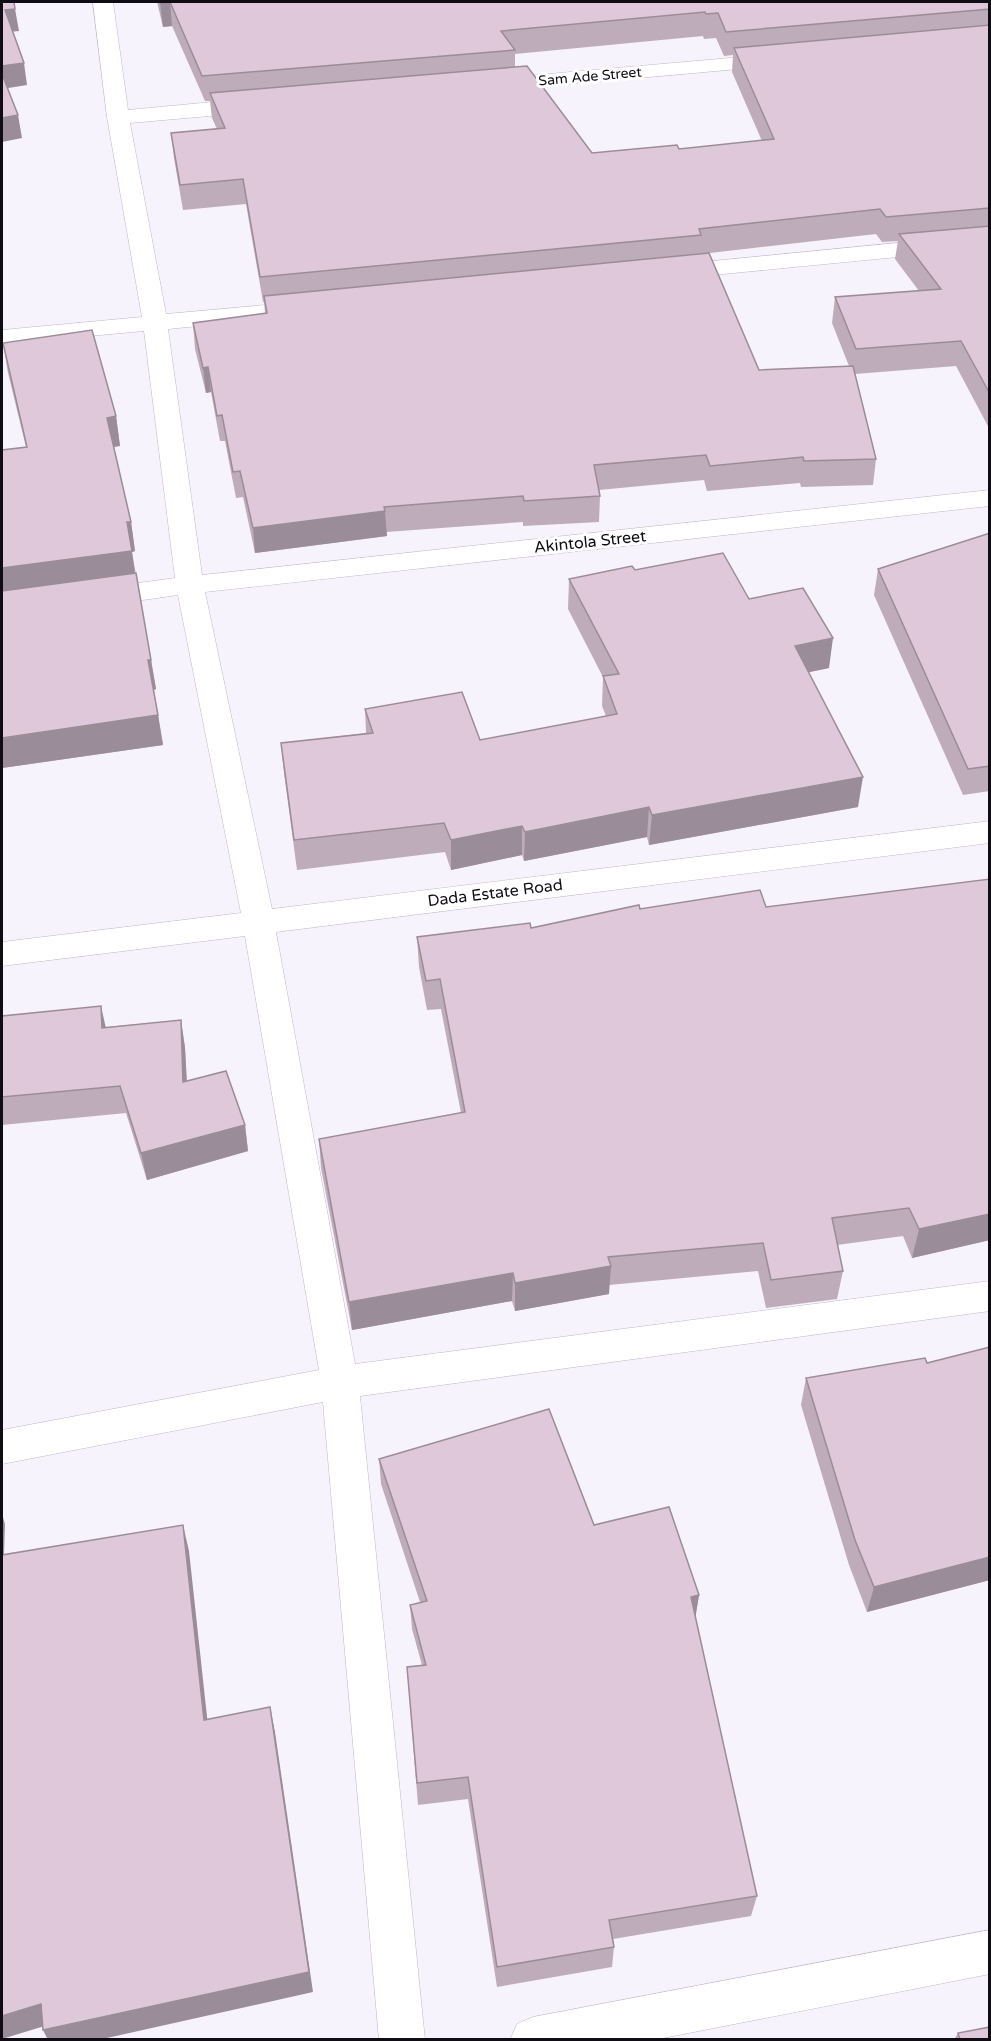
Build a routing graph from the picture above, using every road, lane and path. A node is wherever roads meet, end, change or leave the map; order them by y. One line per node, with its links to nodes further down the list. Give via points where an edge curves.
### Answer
1 (103, 2): 5 (street)
2 (799, 58): 3 (street, Sam Ade Street)
3 (476, 86)
4 (273, 104): 5 (street)
5 (118, 117): 9 (street)
6 (990, 241): 7 (street)
7 (644, 275)
8 (334, 306): 9 (street)
9 (155, 323): 10 (street); 12 (street)
10 (2, 337)
11 (990, 498): 12 (street, Akintola Street)
12 (190, 585): 13 (street, Akintola Street); 15 (street)
13 (63, 603)
14 (990, 832): 15 (street, Dada Estate Road)
15 (258, 920): 16 (street, Dada Estate Road); 18 (street)
16 (2, 954)
17 (990, 1296): 18 (street)
18 (340, 1382): 19 (street); 21 (street)
19 (2, 1448)
20 (990, 1952): 22 (street)
21 (402, 2040)
22 (533, 2040)

